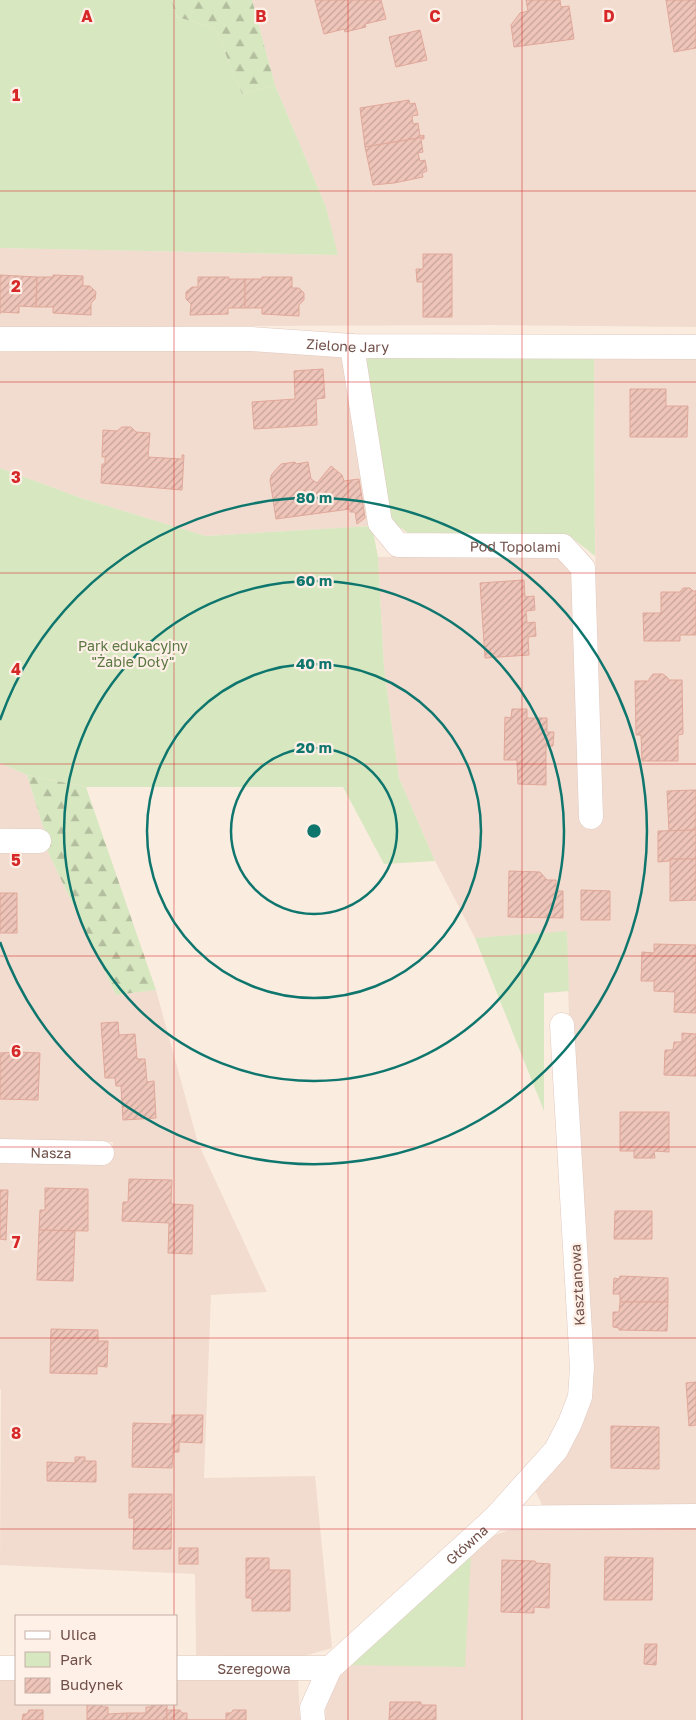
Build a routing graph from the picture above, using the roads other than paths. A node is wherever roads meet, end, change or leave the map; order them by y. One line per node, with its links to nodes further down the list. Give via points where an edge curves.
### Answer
1 (0, 339): 2 (street, Zielone Jary, via 251,339)
2 (352, 346): 3 (street, Zielone Jary); 4 (street, Pod Topolami, via 380,523 398,545 563,546 583,568)
3 (696, 347)
4 (591, 817)
5 (0, 841): 6 (street)
6 (39, 841)
7 (562, 1025): 11 (street, Kasztanowa, via 582,1367 580,1397 556,1450)
8 (0, 1151): 9 (street, Nasza)
9 (102, 1153)
10 (696, 1516): 11 (street, Główna)
11 (495, 1518): 15 (street, Główna)
12 (0, 1668): 13 (street)
13 (15, 1668)
14 (178, 1668): 15 (street, Szeregowa)
15 (330, 1668): 16 (street, Główna, via 312,1708)
16 (313, 1720)

